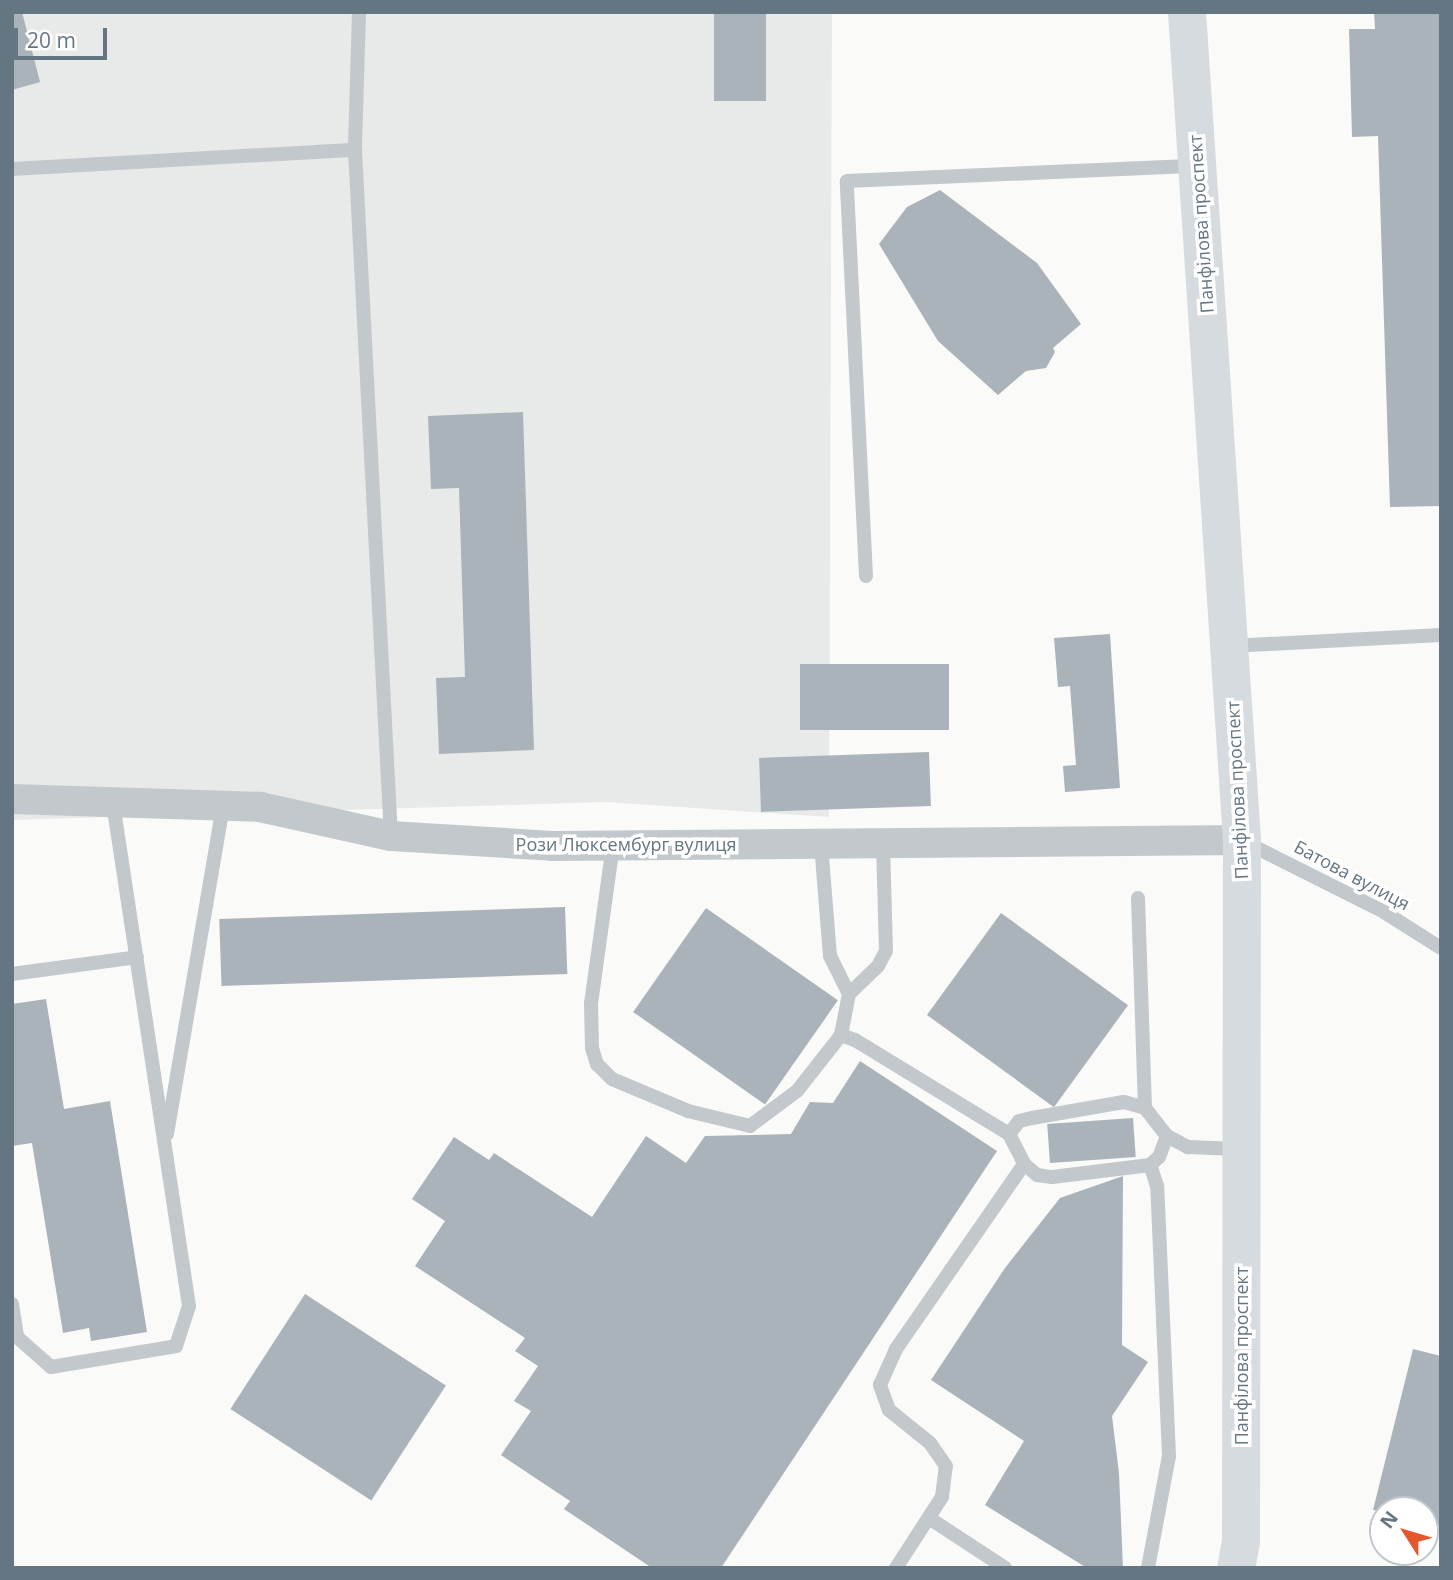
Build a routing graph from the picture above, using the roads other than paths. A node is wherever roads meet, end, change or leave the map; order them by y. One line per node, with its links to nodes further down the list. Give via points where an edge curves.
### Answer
1 (359, 12): 3 (lane)
2 (1187, 12): 4 (main road, Панфілова проспект)
3 (355, 150): 5 (lane); 12 (lane)
4 (1196, 166): 6 (lane, via 846,181); 8 (main road, Панфілова проспект)
5 (12, 169)
6 (866, 576)
7 (1441, 635): 8 (lane)
8 (1229, 646): 13 (main road, Панфілова проспект)
9 (12, 799): 10 (street, Рози Люксембург вулиця)
10 (113, 803): 11 (street, Рози Люксембург вулиця); 19 (lane)
11 (223, 806): 12 (street, Рози Люксембург вулиця, via 260,807); 26 (lane)
12 (391, 836): 16 (street, Рози Люксембург вулиця)
13 (1242, 840): 14 (street, Рози Люксембург вулиця); 18 (lane, Батова вулиця, via 1384,912); 27 (main road, Панфілова проспект)
14 (883, 843): 15 (street, Рози Люксембург вулиця); 21 (lane, via 886,951 878,966)
15 (821, 844): 16 (street, Рози Люксембург вулиця); 21 (lane, via 830,956)
16 (613, 845): 22 (lane, via 591,1003 592,1048 597,1064 612,1079 688,1111 750,1126 797,1091)
17 (1138, 898): 23 (lane)
18 (1441, 948)
19 (137, 957): 20 (lane); 26 (lane)
20 (12, 974)
21 (849, 994): 22 (lane)
22 (841, 1035): 24 (lane)
23 (1145, 1108): 24 (lane, via 1124,1102 1032,1118 1019,1121); 25 (lane)
24 (1009, 1134): 28 (lane)
25 (1167, 1136): 27 (lane, via 1188,1147); 29 (lane, via 1159,1157)
26 (165, 1146): 30 (lane, via 189,1306 176,1346 51,1367 17,1337)
27 (1242, 1149): 35 (main road, Панфілова проспект, via 1241,1541)
28 (1024, 1164): 29 (lane, via 1037,1175 1052,1177); 31 (lane, via 896,1349 880,1385 889,1410 930,1443 946,1466 942,1497)
29 (1150, 1165): 34 (lane, via 1157,1186 1169,1456)
30 (12, 1304)
31 (929, 1518): 32 (lane); 33 (lane)
32 (896, 1568)
33 (1005, 1568)
34 (1148, 1568)
35 (1236, 1568)

